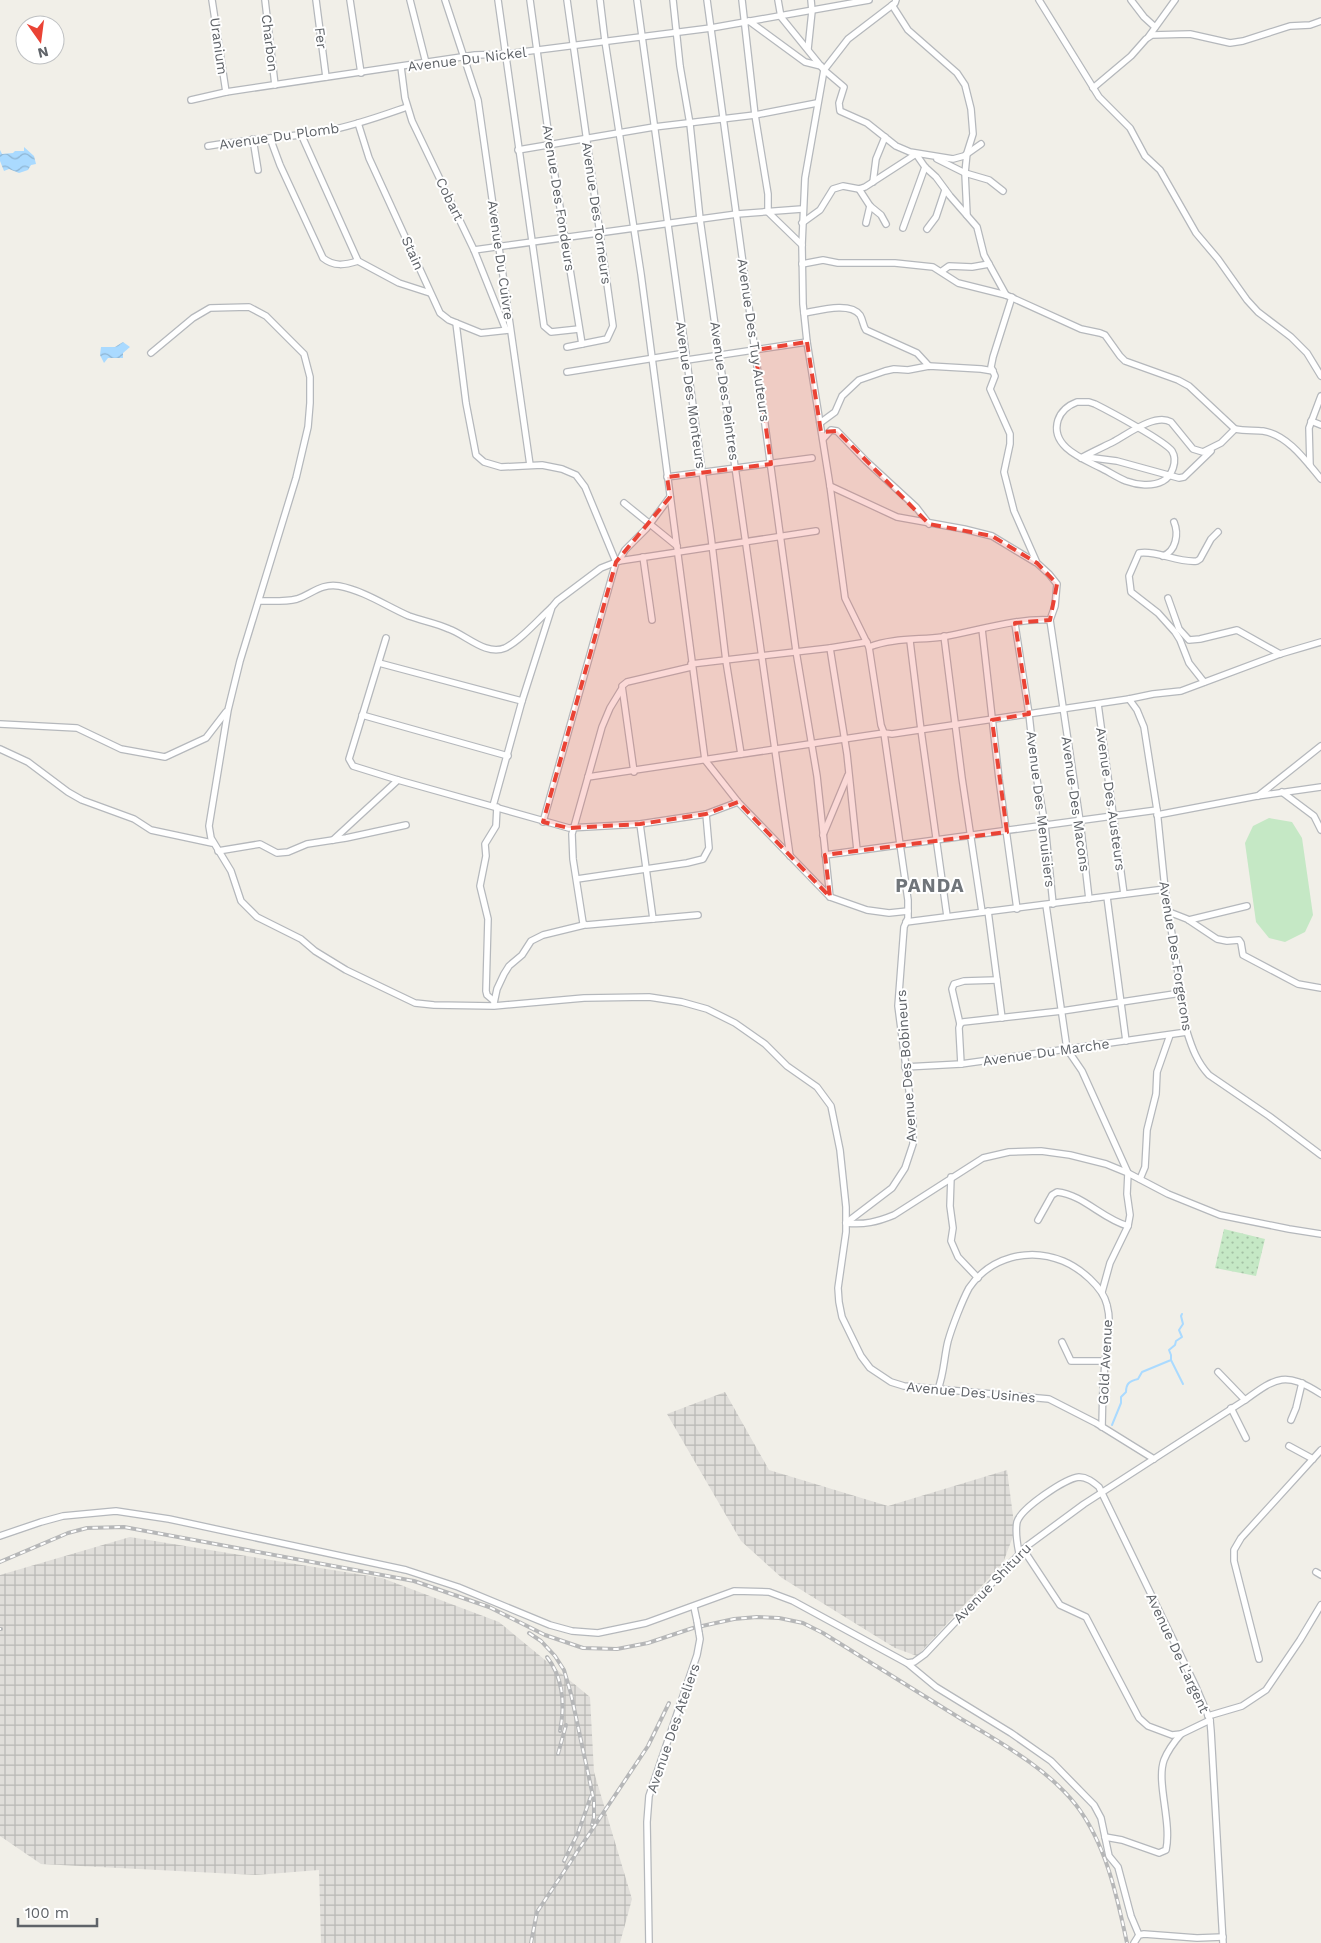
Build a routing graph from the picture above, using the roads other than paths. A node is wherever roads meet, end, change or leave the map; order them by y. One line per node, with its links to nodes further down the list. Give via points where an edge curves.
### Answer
1 (212, 0): 45 (street, Uranium)
2 (265, 0): 43 (street, Charbon)
3 (316, 0): 42 (street, Fer)
4 (350, 0): 41 (street)
5 (410, 0): 38 (street)
6 (445, 0): 37 (street, Avenue Du Cuivre)
7 (498, 0): 36 (street)
8 (530, 0): 35 (street, Avenue Des Fondeurs)
9 (567, 0): 33 (street, Avenue Des Torneurs)
10 (600, 0): 32 (street)
11 (636, 0): 30 (street, Avenue Des Monteurs)
12 (673, 0): 29 (street, Avenue Des Peintres)
13 (707, 0): 28 (street, Avenue Des Tuy Auteurs)
14 (742, 0): 25 (street)
15 (778, 0): 24 (street)
16 (811, 0): 23 (street)
17 (869, 0): 22 (street, Avenue Du Nickel)
18 (1039, 0): 44 (street)
19 (1131, 0): 27 (street)
20 (1175, 0): 27 (street)
21 (895, 1): 40 (street, via 848,39); 64 (street, via 908,30 957,73 965,85 973,134)
22 (848, 2): 23 (street, Avenue Du Nickel)
23 (812, 10): 24 (street, Avenue Du Nickel); 34 (street)
24 (781, 17): 25 (street, Avenue Du Nickel); 34 (street)
25 (747, 21): 28 (street, Avenue Du Nickel); 40 (street, via 805,62); 49 (street)
26 (1321, 21): 31 (street, via 1306,26 1290,26 1243,42 1230,43 1190,34)
27 (1156, 27): 31 (street)
28 (711, 28): 29 (street, Avenue Du Nickel); 50 (street, Avenue Des Tuy Auteurs)
29 (676, 33): 30 (street, Avenue Du Nickel); 52 (street, Avenue Des Peintres)
30 (641, 36): 32 (street, Avenue Du Nickel); 53 (street, Avenue Des Monteurs)
31 (1149, 36): 44 (street)
32 (605, 41): 33 (street, Avenue Du Nickel); 55 (street)
33 (573, 46): 35 (street, Avenue Du Nickel); 59 (street, Avenue Des Torneurs)
34 (808, 49): 40 (street)
35 (537, 51): 36 (street, Avenue Du Nickel); 61 (street, Avenue Des Fondeurs)
36 (506, 54): 37 (street, Avenue Du Nickel); 63 (street)
37 (464, 57): 38 (street, Avenue Du Nickel); 91 (street, Avenue Du Cuivre, via 478,100)
38 (426, 63): 39 (street, Avenue Du Nickel)
39 (401, 67): 41 (street, Avenue Du Nickel); 48 (street, Cobart)
40 (823, 68): 47 (street, Avenue Des Bobineurs); 56 (street, via 844,87 840,111 867,123)
41 (361, 73): 42 (street, Avenue Du Nickel)
42 (326, 77): 43 (street, Avenue Du Nickel)
43 (275, 85): 45 (street, Avenue Du Nickel)
44 (1093, 88): 115 (street, via 1130,128 1145,156 1160,170 1196,233 1218,258 1250,305 1291,337 1307,353)
45 (226, 92): 46 (street, Avenue Du Nickel)
46 (191, 100)
47 (817, 102): 49 (street); 75 (street, Avenue Des Bobineurs)
48 (407, 107): 51 (street, Avenue Du Plomb); 92 (street, Cobart)
49 (755, 115): 50 (street); 76 (street)
50 (724, 119): 52 (street); 77 (street, Avenue Des Tuy Auteurs)
51 (358, 123): 54 (street, Avenue Du Plomb); 97 (street, Stain, via 372,166)
52 (690, 124): 53 (street); 79 (street, Avenue Des Peintres)
53 (654, 128): 55 (street); 82 (street, Avenue Des Monteurs)
54 (301, 134): 57 (street, Avenue Du Plomb); 93 (street)
55 (620, 134): 59 (street); 84 (street)
56 (885, 137): 65 (street, via 903,150); 70 (street, via 876,159)
57 (270, 138): 58 (street, Avenue Du Plomb); 93 (street, via 323,258 334,264)
58 (253, 139): 62 (street, Avenue Du Plomb); 68 (street)
59 (587, 140): 61 (street); 87 (street, Avenue Des Torneurs)
60 (981, 144): 64 (street)
61 (550, 145): 63 (street); 88 (street, Avenue Des Fondeurs)
62 (208, 146)
63 (518, 150): 89 (street)
64 (967, 153): 66 (street, via 953,159); 69 (street)
65 (916, 154): 66 (street); 67 (street); 70 (street)
66 (928, 156): 69 (street)
67 (925, 166): 72 (street); 85 (street)
68 (258, 170)
69 (965, 173): 73 (street, via 989,180); 78 (street)
70 (873, 182): 71 (street)
71 (859, 189): 74 (street); 80 (street, via 843,186 834,189 820,210)
72 (945, 190): 78 (street); 86 (street, via 936,217)
73 (1003, 191)
74 (870, 206): 81 (street); 83 (street, via 880,213)
75 (802, 210): 76 (street); 80 (street, Avenue Des Bobineurs)
76 (768, 212): 77 (street); 90 (street)
77 (737, 214): 79 (street); 106 (street, Avenue Des Tuy Auteurs)
78 (967, 215): 95 (street, via 978,227)
79 (700, 218): 82 (street); 109 (street, Avenue Des Peintres)
80 (802, 223): 90 (street, Avenue Des Bobineurs)
81 (866, 223)
82 (668, 224): 84 (street); 108 (street, Avenue Des Monteurs)
83 (886, 224)
84 (634, 228): 87 (street); 110 (street)
85 (903, 228)
86 (927, 229)
87 (599, 232): 88 (street); 104 (street, Avenue Des Torneurs, via 612,326 607,339)
88 (566, 237): 89 (street); 101 (street, Avenue Des Fondeurs)
89 (531, 242): 91 (street); 101 (street, via 544,326 551,332)
90 (802, 245): 94 (street, Avenue Des Bobineurs)
91 (498, 246): 92 (street); 102 (street, Avenue Du Cuivre)
92 (474, 250): 102 (street, Cobart)
93 (358, 261): 97 (street, via 399,283)
94 (802, 264): 96 (street, via 820,260 838,263 896,262 928,265); 99 (street, Avenue Des Bobineurs)
95 (989, 264): 96 (street, via 949,266); 98 (street)
96 (942, 271): 98 (street, via 958,282)
97 (430, 293): 100 (street, Stain, via 440,313)
98 (1009, 296): 113 (street); 121 (street, via 1081,329 1105,335 1125,361 1190,386)
99 (804, 313): 103 (street, Avenue Des Bobineurs); 112 (street, via 831,308 853,311 859,315 866,330 917,353)
100 (456, 323): 102 (street, Stain, via 486,333); 127 (street, via 476,455 484,462 501,466)
101 (579, 329): 104 (street, Avenue Des Fondeurs)
102 (508, 330): 127 (street, Avenue Du Cuivre)
103 (807, 342): 106 (street); 118 (street, Avenue Des Bobineurs)
104 (582, 344): 105 (street, Avenue Des Torneurs)
105 (567, 347)
106 (755, 350): 109 (street); 126 (street, Avenue Des Tuy Auteurs)
107 (151, 353): 151 (street, Avenue Des Usines, via 210,308 249,307 266,316 304,354 310,377 308,427)
108 (686, 353): 110 (street); 111 (street, Avenue Des Monteurs)
109 (720, 355): 111 (street); 129 (street, Avenue Des Peintres)
110 (651, 358): 114 (street); 132 (street)
111 (687, 360): 130 (street, Avenue Des Monteurs)
112 (929, 366): 113 (street); 118 (street, via 884,371 860,380 842,396 835,412)
113 (992, 371): 149 (street, via 995,376 990,385 991,393 1010,434 1004,472 1006,484 1020,529)
114 (567, 372)
115 (1321, 376)
116 (1321, 396): 117 (street)
117 (1311, 420): 119 (street); 128 (street)
118 (820, 423): 122 (street, Avenue Des Bobineurs)
119 (1321, 425)
120 (1137, 428): 123 (street, via 1168,420 1197,451); 125 (street); 125 (street, via 1095,404 1071,404 1058,421 1058,434 1064,446); 131 (street, via 1172,451 1175,460)
121 (1236, 429): 123 (street); 128 (street, via 1262,431 1283,439)
122 (823, 439): 134 (street, Avenue Des Bobineurs); 139 (street, via 831,430 837,431 916,507)
123 (1214, 447): 131 (street, via 1184,477)
124 (812, 458): 126 (street)
125 (1081, 458): 131 (street, via 1110,460); 131 (street, via 1138,485 1158,483)
126 (771, 464): 129 (street); 142 (street, Avenue Des Tuy Auteurs)
127 (530, 465): 148 (street, via 562,469 581,480)
128 (1310, 465): 133 (street)
129 (736, 469): 130 (street); 143 (street, Avenue Des Peintres)
130 (702, 473): 132 (street); 144 (street, Avenue Des Monteurs)
131 (1170, 474)
132 (667, 477): 135 (street)
133 (1321, 479)
134 (830, 486): 139 (street, via 897,517); 161 (street, Avenue Des Bobineurs, via 845,598)
135 (670, 496): 138 (street); 145 (street)
136 (624, 503): 138 (street)
137 (1174, 522): 147 (street, via 1177,530 1175,543)
138 (650, 524): 145 (street); 148 (street)
139 (929, 524): 149 (street, via 992,536)
140 (816, 531): 142 (street)
141 (1218, 532): 147 (street, via 1198,560)
142 (781, 538): 143 (street); 163 (street, Avenue Des Tuy Auteurs)
143 (746, 543): 144 (street); 165 (street, Avenue Des Peintres)
144 (712, 547): 145 (street); 166 (street, Avenue Des Monteurs)
145 (678, 548): 146 (street); 168 (street)
146 (643, 556): 148 (street); 153 (street)
147 (1163, 556): 169 (street, via 1138,554 1129,576 1130,588 1175,632 1188,663)
148 (617, 561): 152 (street, via 587,577); 204 (street)
149 (1037, 563): 154 (street, via 1057,584)
150 (1168, 598): 164 (street, via 1178,629 1189,640 1237,630)
151 (259, 601): 152 (street, via 291,600 318,588 337,586 451,629 496,650 513,643); 175 (street, Avenue Des Usines)
152 (552, 606): 172 (street)
153 (652, 620)
154 (1050, 620): 155 (street); 174 (street, Avenue Des Macons)
155 (1015, 624): 156 (street); 176 (street, Avenue Des Menuisiers)
156 (982, 629): 157 (street); 178 (street)
157 (944, 636): 159 (street); 180 (street)
158 (386, 638): 167 (street)
159 (910, 641): 161 (street); 181 (street)
160 (1321, 642): 164 (street)
161 (868, 645): 162 (street); 182 (street, Avenue Des Bobineurs)
162 (830, 648): 163 (street); 183 (street)
163 (796, 651): 165 (street); 184 (street, Avenue Des Tuy Auteurs)
164 (1280, 654): 169 (street)
165 (762, 656): 166 (street); 187 (street, Avenue Des Peintres)
166 (726, 661): 168 (street); 188 (street, Avenue Des Monteurs)
167 (379, 663): 172 (street); 177 (street)
168 (691, 666): 170 (street, via 627,682); 190 (street)
169 (1204, 682): 171 (street, via 1181,691)
170 (621, 690): 191 (street); 193 (street, via 602,727)
171 (1129, 699): 173 (street); 200 (street, Avenue Des Forgerons, via 1144,727)
172 (522, 701): 189 (street)
173 (1098, 704): 174 (street); 202 (street, Avenue Des Austeurs)
174 (1064, 709): 176 (street); 203 (street, Avenue Des Macons)
175 (228, 710): 179 (street, via 206,738 164,758 121,749 76,728); 218 (street, Avenue Des Usines, via 208,826)
176 (1030, 714): 178 (street); 207 (street, Avenue Des Menuisiers)
177 (362, 715): 189 (street); 194 (street, via 350,763)
178 (992, 720): 180 (street); 210 (street)
179 (0, 724)
180 (956, 725): 181 (street); 211 (street)
181 (921, 730): 182 (street); 214 (street)
182 (884, 733): 183 (street); 216 (street, Avenue Des Bobineurs)
183 (844, 738): 184 (street); 192 (street)
184 (812, 744): 187 (street); 212 (street, Avenue Des Tuy Auteurs)
185 (1321, 746): 197 (street)
186 (0, 749): 215 (street, via 28,762 82,800 134,819 151,830)
187 (776, 749): 188 (street); 220 (street, Avenue Des Peintres)
188 (741, 754): 190 (street)
189 (508, 756): 199 (street)
190 (704, 760): 191 (street); 198 (street)
191 (634, 772): 193 (street)
192 (849, 772): 212 (street); 217 (street)
193 (588, 777): 208 (street)
194 (398, 780): 199 (street); 213 (street)
195 (1321, 787): 196 (street)
196 (1282, 792): 197 (street); 209 (street, via 1314,816)
197 (1258, 796): 200 (street)
198 (738, 802): 201 (street); 220 (street)
199 (495, 807): 204 (street); 245 (street, via 496,826 485,844 480,886 488,919 486,991)
200 (1157, 813): 202 (street); 223 (street, Avenue Des Forgerons)
201 (706, 814): 206 (street); 221 (street, via 709,848 703,858)
202 (1114, 816): 203 (street); 224 (street, Avenue Des Austeurs)
203 (1080, 820): 207 (street); 227 (street, Avenue Des Macons)
204 (543, 822): 208 (street, via 563,828)
205 (406, 824): 213 (street)
206 (640, 824): 208 (street); 221 (street)
207 (1045, 825): 210 (street); 228 (street, Avenue Des Menuisiers)
208 (574, 827): 222 (street, via 572,843)
209 (1321, 830)
210 (1007, 832): 211 (street); 231 (street)
211 (971, 836): 214 (street); 233 (street)
212 (822, 837): 219 (street, Avenue Des Tuy Auteurs)
213 (332, 841): 218 (street, via 307,844 282,853 260,844)
214 (937, 841): 216 (street); 236 (street)
215 (212, 844)
216 (900, 846): 217 (street); 232 (street, Avenue Des Bobineurs)
217 (857, 850): 219 (street)
218 (218, 851): 245 (street, Avenue Des Usines, via 228,864 241,901 252,913 301,939 346,970 415,1003)
219 (825, 855): 225 (street, Avenue Des Tuy Auteurs)
220 (790, 856): 225 (street)
221 (646, 870): 222 (street); 237 (street)
222 (576, 879): 240 (street)
223 (1165, 889): 224 (street); 234 (street, Avenue Des Forgerons)
224 (1124, 894): 226 (street)
225 (830, 897): 232 (street, via 867,910)
226 (1107, 897): 227 (street); 244 (street)
227 (1089, 899): 228 (street)
228 (1053, 904): 229 (street)
229 (1046, 905): 231 (street); 246 (street)
230 (1247, 906): 238 (street)
231 (1017, 909): 233 (street)
232 (908, 911): 239 (street, Avenue Des Bobineurs)
233 (985, 911): 236 (street); 241 (street)
234 (1169, 912): 238 (street); 243 (street, Avenue Des Forgerons)
235 (698, 915): 237 (street)
236 (947, 916): 239 (street)
237 (653, 919): 240 (street)
238 (1189, 920): 242 (street, via 1220,940 1239,940 1243,955 1298,984)
239 (906, 922): 254 (street, Avenue Des Bobineurs, via 898,995)
240 (584, 925): 245 (street, via 531,941 504,974)
241 (997, 980): 247 (street); 248 (street, via 954,984 952,989)
242 (1321, 988)
243 (1181, 993): 244 (street); 249 (street, Avenue Des Forgerons)
244 (1122, 1002): 246 (street); 251 (street)
245 (494, 1003): 260 (street, Avenue Des Usines, via 633,996 682,1002 707,1009 751,1033 776,1052 787,1066 817,1087 831,1106 842,1162)
246 (1062, 1010): 247 (street); 252 (street)
247 (1002, 1018): 248 (street)
248 (960, 1024): 253 (street)
249 (1187, 1032): 250 (street, Avenue Du Marche); 255 (street, Avenue Des Forgerons, via 1194,1052 1209,1075)
250 (1170, 1034): 251 (street, Avenue Du Marche); 258 (street, via 1157,1072 1156,1094 1146,1130 1145,1167)
251 (1126, 1041): 252 (street, Avenue Du Marche)
252 (1067, 1049): 253 (street, Avenue Du Marche); 256 (street, via 1082,1071)
253 (961, 1064): 254 (street, Avenue Du Marche)
254 (905, 1067): 260 (street, Avenue Des Bobineurs, via 914,1133 910,1157 892,1188)
255 (1321, 1155)
256 (1128, 1172): 257 (street, via 1084,1158 1028,1151 994,1154); 258 (street); 261 (street)
257 (951, 1177): 260 (street, via 894,1215 878,1222); 263 (street, via 951,1241 958,1257)
258 (1140, 1179): 262 (street, via 1220,1215)
259 (1038, 1220): 261 (street, via 1057,1192 1080,1200)
260 (846, 1223): 269 (street, Avenue Des Usines, via 839,1302 844,1323 861,1356 874,1372 891,1382)
261 (1128, 1226): 264 (street, via 1110,1263)
262 (1321, 1234)
263 (978, 1278): 264 (street, via 1008,1258 1038,1255 1066,1262); 269 (street, via 965,1297 951,1334)
264 (1102, 1292): 266 (street, Gold Avenue, via 1108,1309)
265 (1062, 1342): 266 (street, via 1071,1362)
266 (1105, 1361): 274 (street, Gold Avenue)
267 (1218, 1372): 271 (street)
268 (1302, 1383): 270 (street, Avenue Shituru); 271 (street, Avenue Shituru, via 1289,1379 1266,1384); 273 (street)
269 (938, 1390): 274 (street, Avenue Des Usines, via 1049,1399)
270 (1321, 1394)
271 (1245, 1400): 272 (street, Avenue Shituru)
272 (1231, 1408): 275 (street); 278 (street, Avenue Shituru)
273 (1291, 1420)
274 (1102, 1426): 278 (street, Avenue Des Usines)
275 (1246, 1438)
276 (1290, 1446): 279 (street)
277 (1321, 1450): 279 (street)
278 (1154, 1459): 280 (street, Avenue Shituru)
279 (1313, 1459): 286 (street, via 1241,1538 1234,1550)
280 (1103, 1492): 282 (street, Avenue Shituru); 282 (street, via 1088,1479 1076,1478 1035,1501 1018,1521 1017,1537); 288 (street, Avenue De L'argent)
281 (0, 1536): 284 (street, via 63,1516 116,1511 169,1519 406,1570 458,1587 550,1625 572,1630 598,1633 623,1629)
282 (1021, 1551): 287 (street, Avenue Shituru, via 926,1654); 289 (street, via 1060,1605 1086,1617 1139,1718 1157,1730)
283 (1321, 1605): 285 (street)
284 (694, 1607): 287 (street, via 734,1591 769,1592 799,1604); 293 (street, Avenue Des Ateliers, bridge, via 700,1639 697,1655 649,1796)
285 (1319, 1612): 288 (street, via 1261,1694 1242,1706)
286 (1259, 1659)
287 (907, 1663): 290 (street, via 936,1687 1050,1761 1094,1806 1101,1818)
288 (1209, 1718): 289 (street); 292 (street, Avenue De L'argent)
289 (1181, 1734): 290 (street, via 1163,1762 1168,1827 1166,1850 1159,1852)
290 (1105, 1837): 291 (street)
291 (1139, 1935): 292 (street); 294 (street)
292 (1223, 1940)
293 (649, 1943)
294 (1134, 1943)

